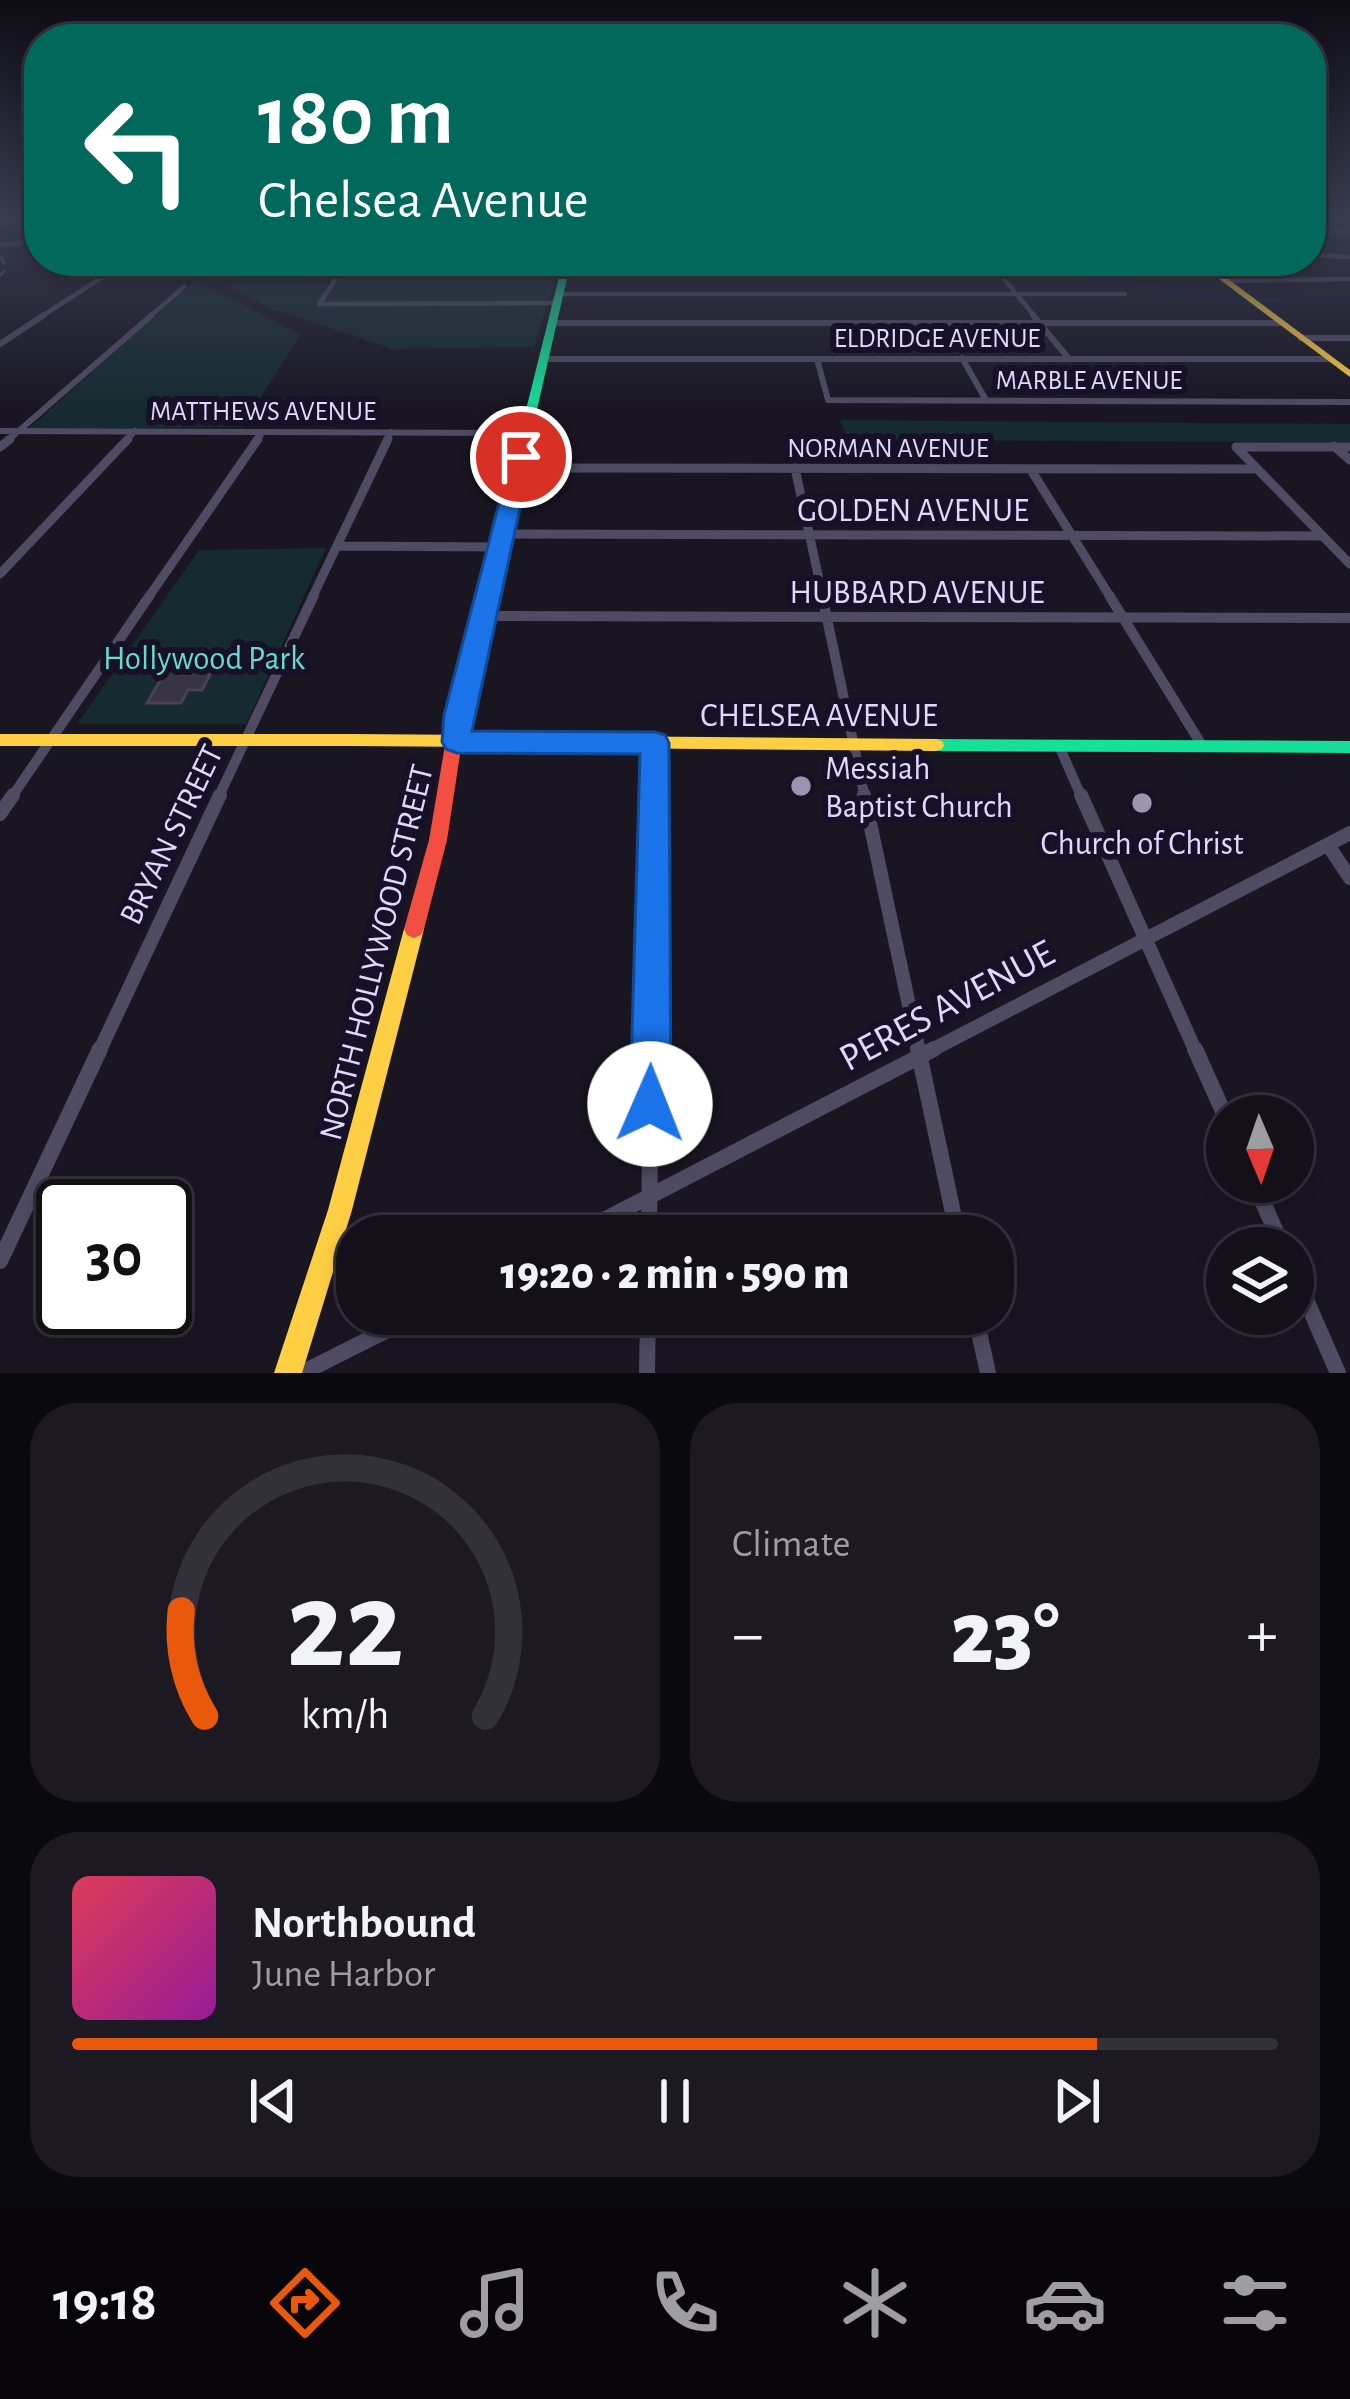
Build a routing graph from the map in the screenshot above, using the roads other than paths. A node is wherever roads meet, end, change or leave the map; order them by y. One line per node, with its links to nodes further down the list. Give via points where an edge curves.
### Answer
1 (92, 284): 15 (street)
2 (331, 284): 9 (street, via 318,301)
3 (561, 284): 9 (main road, NORTH HOLLYWOOD STREET)
4 (1009, 284): 7 (street)
5 (1230, 284): 12 (main road)
6 (184, 287): 25 (street)
7 (1017, 294): 8 (street); 9 (street); 10 (street)
8 (1125, 294)
9 (558, 298): 11 (main road, NORTH HOLLYWOOD STREET)
10 (1040, 322): 11 (street); 12 (street); 19 (street)
11 (552, 323): 17 (main road, NORTH HOLLYWOOD STREET)
12 (1282, 323): 13 (main road)
13 (1300, 338): 14 (street); 20 (main road)
14 (1350, 338)
15 (0, 344)
16 (962, 358): 18 (street, ELDRIDGE AVENUE); 19 (street, ELDRIDGE AVENUE); 22 (street)
17 (544, 359): 18 (street, ELDRIDGE AVENUE); 29 (main road, NORTH HOLLYWOOD STREET)
18 (817, 359): 22 (street, MARBLE AVENUE, via 828,400)
19 (1069, 359): 20 (street, ELDRIDGE AVENUE)
20 (1329, 359): 21 (main road)
21 (1350, 374)
22 (986, 400): 23 (street, MARBLE AVENUE)
23 (1350, 402)
24 (0, 431): 25 (street, MATTHEWS AVENUE)
25 (17, 431): 26 (street, MATTHEWS AVENUE); 30 (street)
26 (135, 431): 27 (street, MATTHEWS AVENUE); 44 (street)
27 (263, 432): 28 (street, MATTHEWS AVENUE); 51 (street)
28 (391, 432): 29 (street, MATTHEWS AVENUE); 42 (street, BRYAN STREET)
29 (527, 433): 34 (main road, NORTH HOLLYWOOD STREET)
30 (0, 446)
31 (1334, 446): 32 (street); 33 (street); 36 (street, via 1236,447)
32 (1350, 446)
33 (1350, 460)
34 (518, 468): 35 (street, NORMAN AVENUE); 41 (main road, NORTH HOLLYWOOD STREET)
35 (795, 468): 37 (street, NORMAN AVENUE); 38 (street)
36 (1257, 469): 37 (street, NORMAN AVENUE); 40 (street)
37 (1031, 470): 39 (street)
38 (809, 536): 39 (street, GOLDEN AVENUE); 41 (street, GOLDEN AVENUE); 46 (street)
39 (1070, 536): 40 (street, GOLDEN AVENUE); 48 (street)
40 (1323, 536): 43 (street)
41 (502, 540): 42 (street, GOLDEN AVENUE); 45 (main road, NORTH HOLLYWOOD STREET)
42 (340, 546): 49 (street, BRYAN STREET)
43 (1350, 564)
44 (0, 574)
45 (484, 616): 46 (street, HUBBARD AVENUE); 52 (main road, NORTH HOLLYWOOD STREET)
46 (828, 617): 48 (street, HUBBARD AVENUE); 54 (street)
47 (1350, 618): 48 (street, HUBBARD AVENUE)
48 (1121, 619): 56 (street)
49 (250, 737): 51 (main road, CHELSEA AVENUE); 52 (main road, CHELSEA AVENUE); 69 (street, BRYAN STREET)
50 (0, 740): 51 (main road, CHELSEA AVENUE)
51 (51, 741): 58 (street)
52 (457, 742): 53 (main road, CHELSEA AVENUE); 74 (main road, NORTH HOLLYWOOD STREET, via 352,1166)
53 (655, 743): 54 (main road, CHELSEA AVENUE); 65 (street)
54 (854, 744): 55 (main road, CHELSEA AVENUE); 63 (street)
55 (1059, 746): 56 (main road, CHELSEA AVENUE); 62 (street)
56 (1203, 747): 57 (main road, CHELSEA AVENUE)
57 (1350, 747)
58 (0, 814)
59 (1350, 833): 60 (street, PERES AVENUE)
60 (1328, 845): 61 (street); 62 (street, PERES AVENUE)
61 (1350, 878)
62 (1147, 938): 63 (street, PERES AVENUE); 64 (street)
63 (919, 1060): 65 (street, PERES AVENUE); 68 (street)
64 (1216, 1095)
65 (649, 1198): 66 (street, PERES AVENUE); 67 (street)
66 (615, 1215)
67 (649, 1215)
68 (953, 1215)
69 (0, 1261)
70 (1314, 1317): 78 (street)
71 (377, 1335): 75 (street)
72 (648, 1335): 76 (street)
73 (980, 1335): 77 (street)
74 (288, 1373)
75 (302, 1373)
76 (647, 1373)
77 (988, 1373)
78 (1339, 1373)

